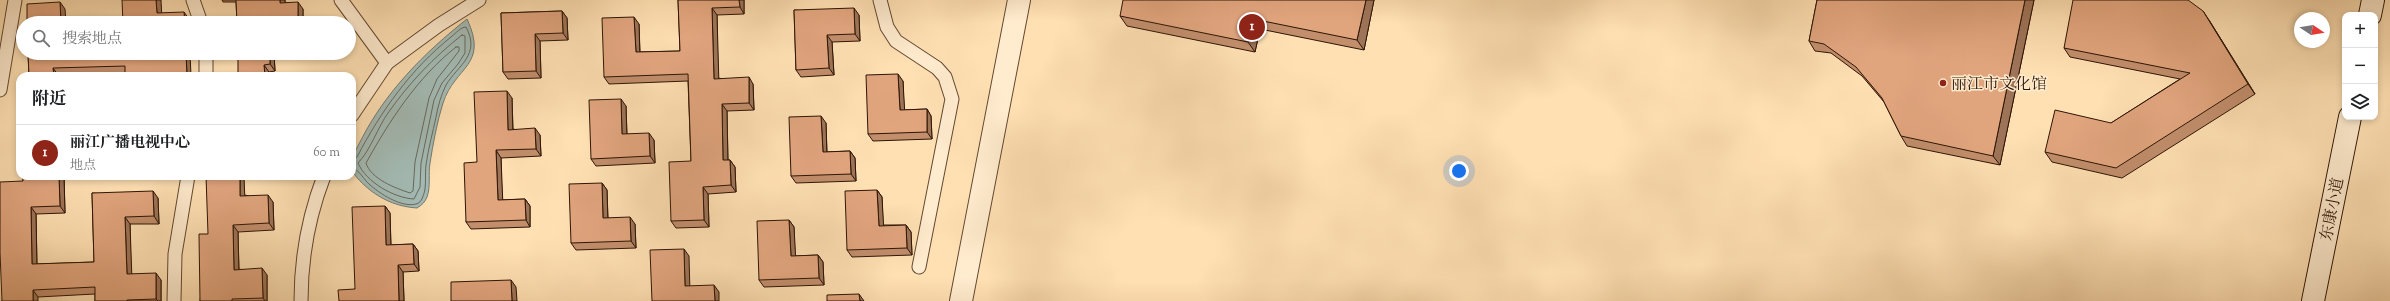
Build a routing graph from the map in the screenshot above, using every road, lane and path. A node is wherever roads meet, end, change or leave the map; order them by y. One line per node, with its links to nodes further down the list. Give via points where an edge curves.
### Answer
1 (14, 0): 15 (lane)
2 (193, 0): 9 (lane)
3 (341, 0): 10 (lane)
4 (479, 0): 13 (lane)
5 (880, 0): 20 (lane, via 887,27 896,41 937,68 950,88 952,99)
6 (1020, 0): 23 (street)
7 (2374, 0): 8 (street)
8 (2371, 12)
9 (199, 16)
10 (352, 16)
11 (356, 21): 13 (lane)
12 (206, 60): 14 (lane)
13 (387, 64): 16 (lane)
14 (206, 72)
15 (0, 90)
16 (356, 109)
17 (2349, 120): 24 (street, 东康小道)
18 (187, 180): 21 (lane, via 176,254)
19 (323, 180): 22 (lane, via 304,254)
20 (919, 267)
21 (174, 301)
22 (301, 301)
23 (961, 301)
24 (2313, 301)

